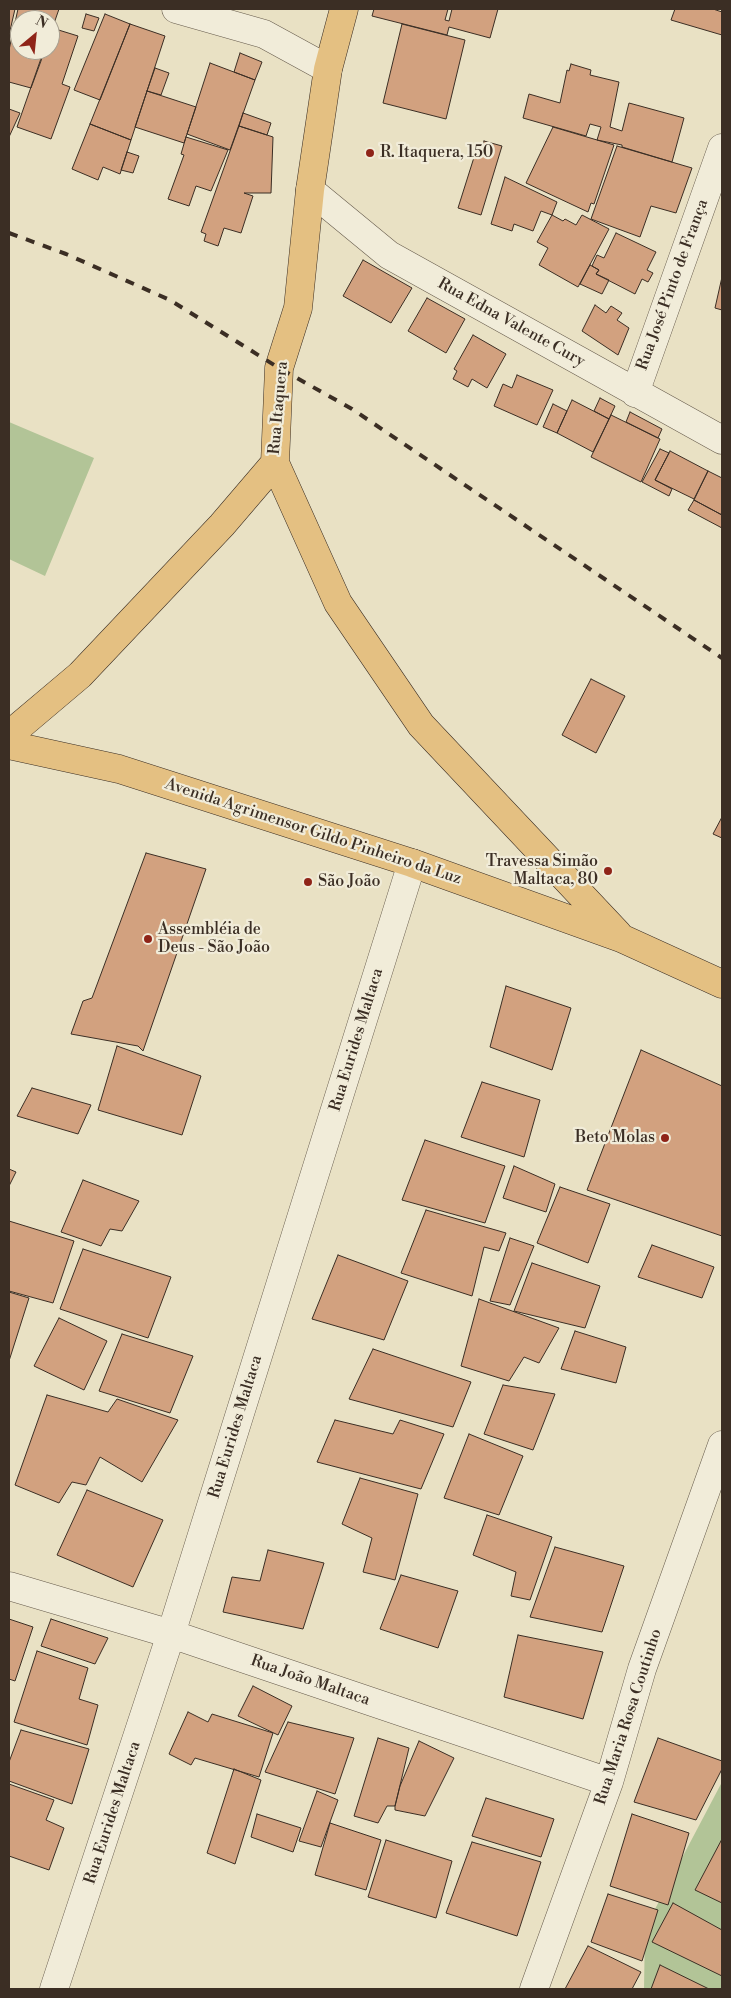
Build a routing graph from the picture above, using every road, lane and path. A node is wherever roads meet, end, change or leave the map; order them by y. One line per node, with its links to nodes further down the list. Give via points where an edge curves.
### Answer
1 (176, 9): 3 (street, via 264,34)
2 (344, 9): 3 (main road, Rua Itaquera)
3 (328, 70): 5 (main road, Rua Itaquera)
4 (722, 148): 6 (street, Rua José Pinto de França)
5 (310, 190): 6 (street, Rua Edna Valente Cury, via 389,255); 8 (main road, Rua Itaquera, via 298,308 279,368)
6 (635, 393): 7 (street, Rua Edna Valente Cury)
7 (722, 440)
8 (275, 463): 9 (main road, Rua Itaquera, via 222,525 80,675); 12 (main road, via 338,604 421,725)
9 (9, 735)
10 (9, 745): 11 (main road, Avenida Agrimensor Gildo Pinheiro da Luz, via 119,769)
11 (412, 862): 12 (main road, Avenida Agrimensor Gildo Pinheiro da Luz); 16 (street, Rua Eurides Maltaca)
12 (621, 938): 13 (main road, Avenida Agrimensor Gildo Pinheiro da Luz)
13 (722, 984)
14 (722, 1445): 17 (street, Rua Maria Rosa Coutinho, via 642,1669)
15 (9, 1586): 16 (street, Rua João Maltaca)
16 (171, 1634): 17 (street, Rua João Maltaca); 18 (street, Rua Eurides Maltaca)
17 (609, 1782): 19 (street, Rua Maria Rosa Coutinho)
18 (54, 1989)
19 (534, 1989)

